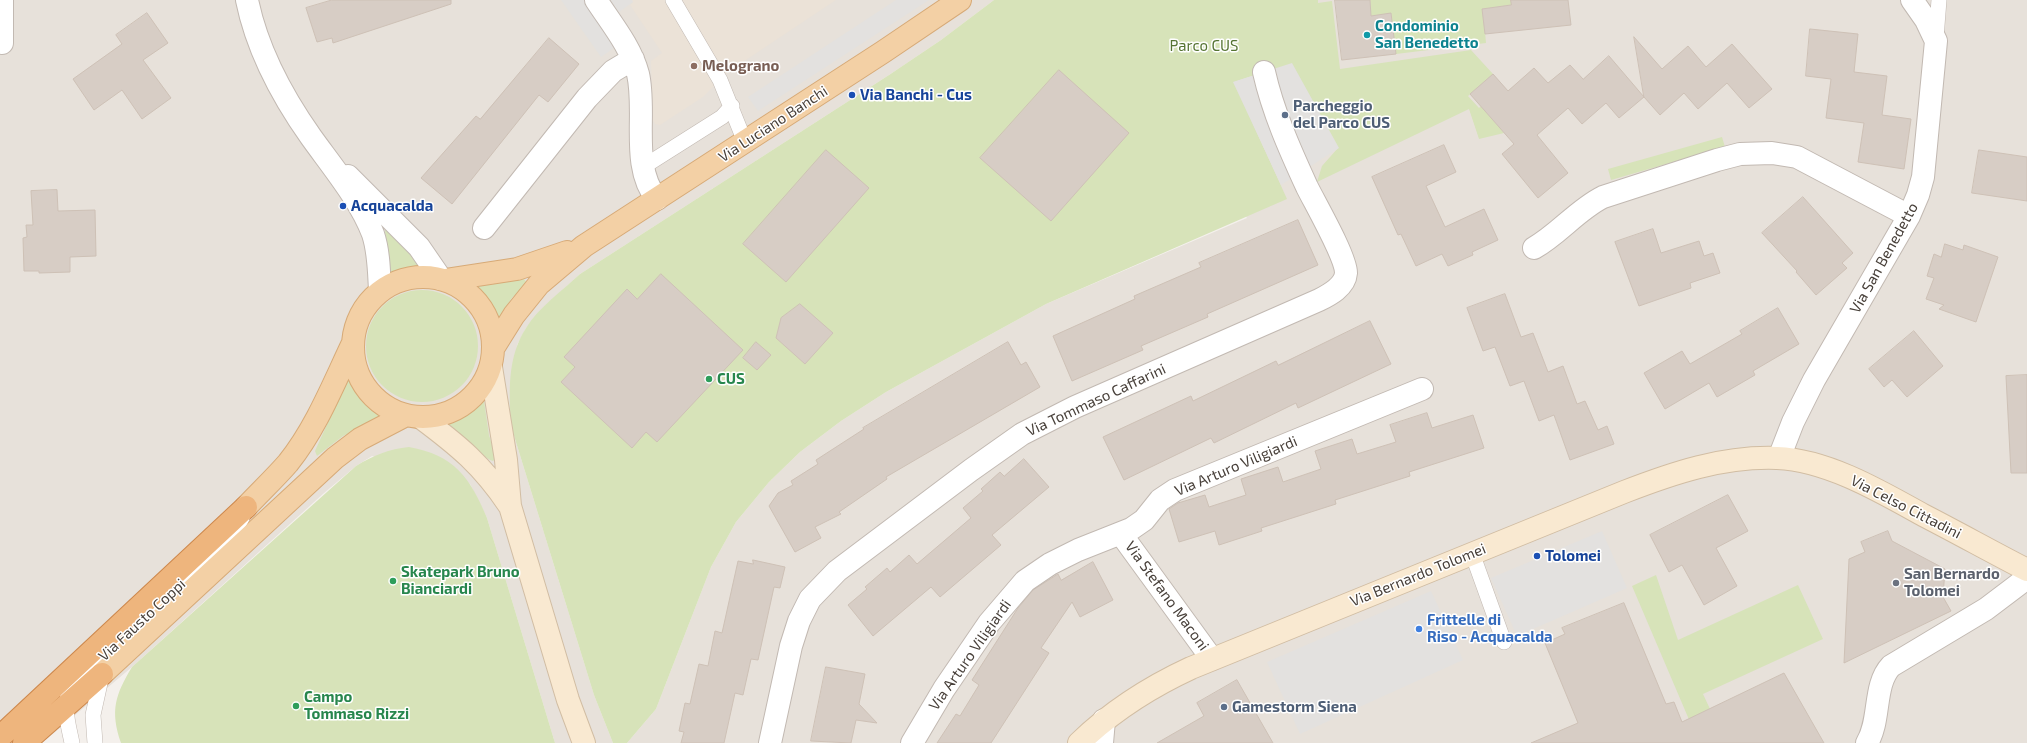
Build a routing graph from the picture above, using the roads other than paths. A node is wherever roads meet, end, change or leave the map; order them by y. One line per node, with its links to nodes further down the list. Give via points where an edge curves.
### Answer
1 (2, 0): 9 (street)
2 (596, 0): 10 (street)
3 (673, 0): 12 (lane, via 720,80)
4 (960, 0): 13 (main road, Via Luciano Banchi)
5 (1912, 0): 8 (street)
6 (1939, 0): 8 (lane, Via San Benedetto)
7 (253, 2): 14 (street, via 258,39 273,73 301,122)
8 (1936, 41): 17 (street, Via San Benedetto, via 1923,177)
9 (2, 42)
10 (632, 59): 15 (street, via 640,86); 18 (street, via 612,71 587,98)
11 (1264, 72): 44 (street, Via Tommaso Caffarini, via 1278,119 1343,259 1346,273 1343,282 1335,291 1318,300 1082,404 1040,432 983,461 837,571 810,598 799,621 791,646)
12 (732, 106): 13 (lane); 15 (lane, via 722,117)
13 (745, 142): 16 (main road, Via Luciano Banchi)
14 (324, 153): 21 (street, via 395,222); 22 (street, via 364,215 373,235 378,258)
15 (643, 167): 16 (street, via 647,183)
16 (657, 199): 19 (main road, Via Luciano Banchi)
17 (1909, 216): 20 (street, via 1797,158 1781,154 1751,153 1717,160 1603,197 1594,201 1552,237); 27 (street, Via San Benedetto, via 1814,380)
18 (484, 228)
19 (584, 246): 21 (main road, Via Luciano Banchi, via 517,269); 24 (main road, Via Luciano Banchi, via 539,284 514,315)
20 (1534, 248)
21 (443, 280): 22 (main road, Via Luciano Banchi, via 420,276 399,281); 24 (main road, Via Luciano Banchi, via 457,285 472,296 484,310 492,328)
22 (380, 291): 23 (main road, Via Luciano Banchi, via 366,306 356,324)
23 (352, 345): 26 (main road, Via Luciano Banchi, via 356,368 366,390 384,405); 29 (main road, via 314,424 297,450)
24 (493, 357): 26 (main road, Via Luciano Banchi, via 481,388 464,404 443,415); 28 (street)
25 (1422, 389): 30 (street, Via Arturo Viligiardi, via 1175,490 1160,500 1144,520)
26 (413, 416): 28 (street, via 470,456); 36 (main road, via 360,439 334,458)
27 (1779, 458): 31 (street, Via Bernardo Tolomei, via 1720,462 1679,472); 32 (street, Via Celso Cittadini, via 1832,471 1870,487)
28 (510, 506): 43 (street, via 568,700)
29 (246, 507): 37 (lane, Via Fausto Coppi, via 238,527 231,536 73,684); 39 (highway)
30 (1121, 534): 35 (street, Via Stefano Maconi); 45 (street, Via Arturo Viligiardi, via 1050,564 1025,580 989,624 944,688)
31 (1472, 553): 34 (lane); 35 (street, Via Bernardo Tolomei)
32 (2027, 570)
33 (2027, 578): 48 (street, via 1986,609 1891,666 1881,683 1875,726)
34 (1504, 642)
35 (1212, 659): 38 (street, Via Bernardo Tolomei, via 1155,686)
36 (102, 674): 37 (highway); 42 (lane, Via Fausto Coppi, via 93,715)
37 (65, 708): 40 (highway); 41 (lane, Via Fausto Coppi)
38 (1104, 720): 46 (street, Via Bernardo Tolomei); 47 (street)
39 (0, 737)
40 (24, 743)
41 (72, 743)
42 (95, 743)
43 (584, 743)
44 (770, 743)
45 (912, 743)
46 (1079, 743)
47 (1102, 743)
48 (1867, 743)

